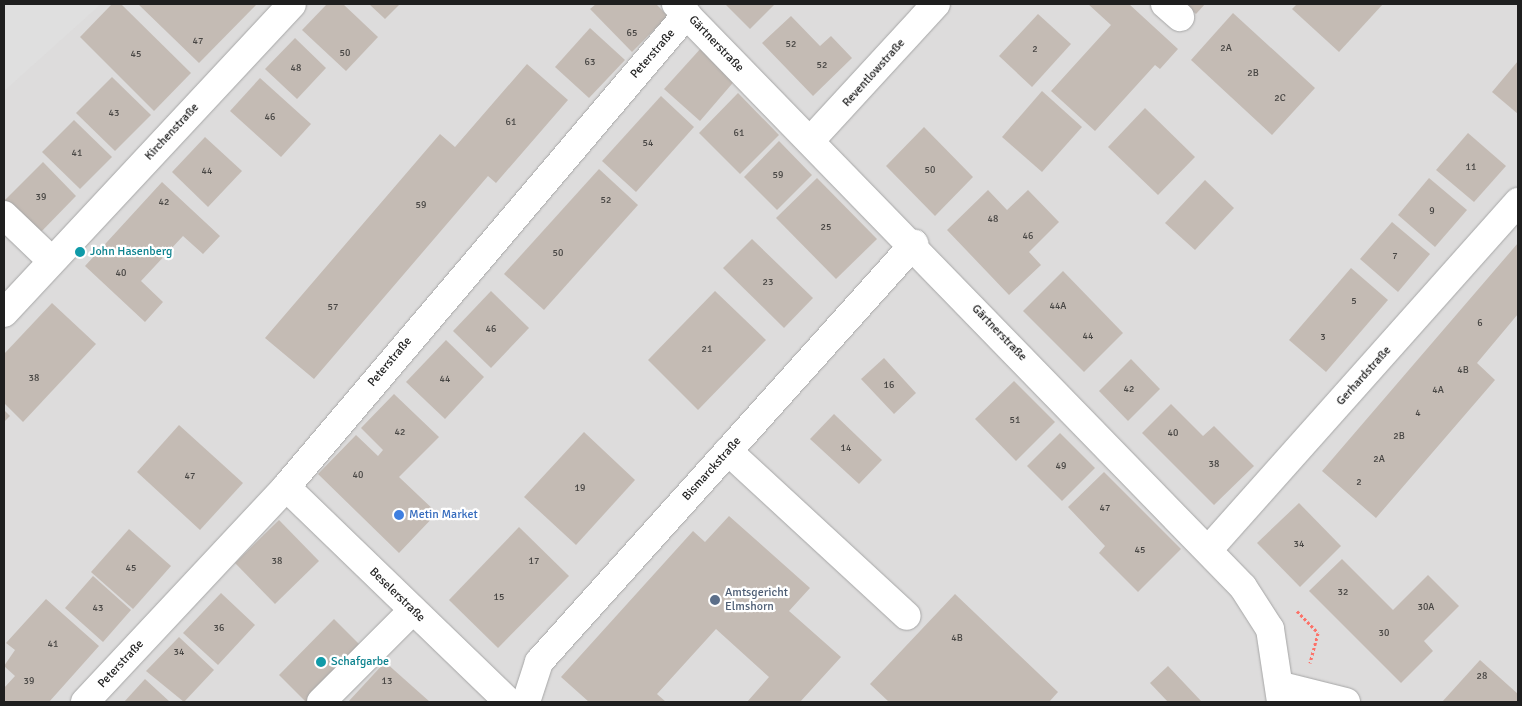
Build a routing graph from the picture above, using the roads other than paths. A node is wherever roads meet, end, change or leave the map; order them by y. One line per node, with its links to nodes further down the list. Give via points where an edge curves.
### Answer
1 (292, 4): 8 (street, Kirchenstraße)
2 (936, 4): 4 (street, Reventlowstraße)
3 (682, 9): 4 (street, Gärtnerstraße); 11 (street, Peterstraße)
4 (810, 141): 7 (street, Gärtnerstraße)
5 (1518, 202): 12 (street, Gerhardstraße)
6 (4, 215): 8 (street)
7 (914, 244): 10 (street, Bismarckstraße); 12 (street, Gärtnerstraße)
8 (52, 261): 9 (street, Kirchenstraße)
9 (4, 313)
10 (728, 451): 14 (street); 19 (street, Bismarckstraße, via 539,662)
11 (286, 487): 13 (street, Beselerstraße); 16 (street, Peterstraße)
12 (1209, 549): 15 (street, Gärtnerstraße, via 1260,609 1277,653)
13 (413, 610): 17 (street); 18 (street, Beselerstraße)
14 (907, 616)
15 (1281, 694): 20 (street, Gärtnerstraße)
16 (85, 702)
17 (321, 702)
18 (509, 702)
19 (526, 702)
20 (1346, 702)

